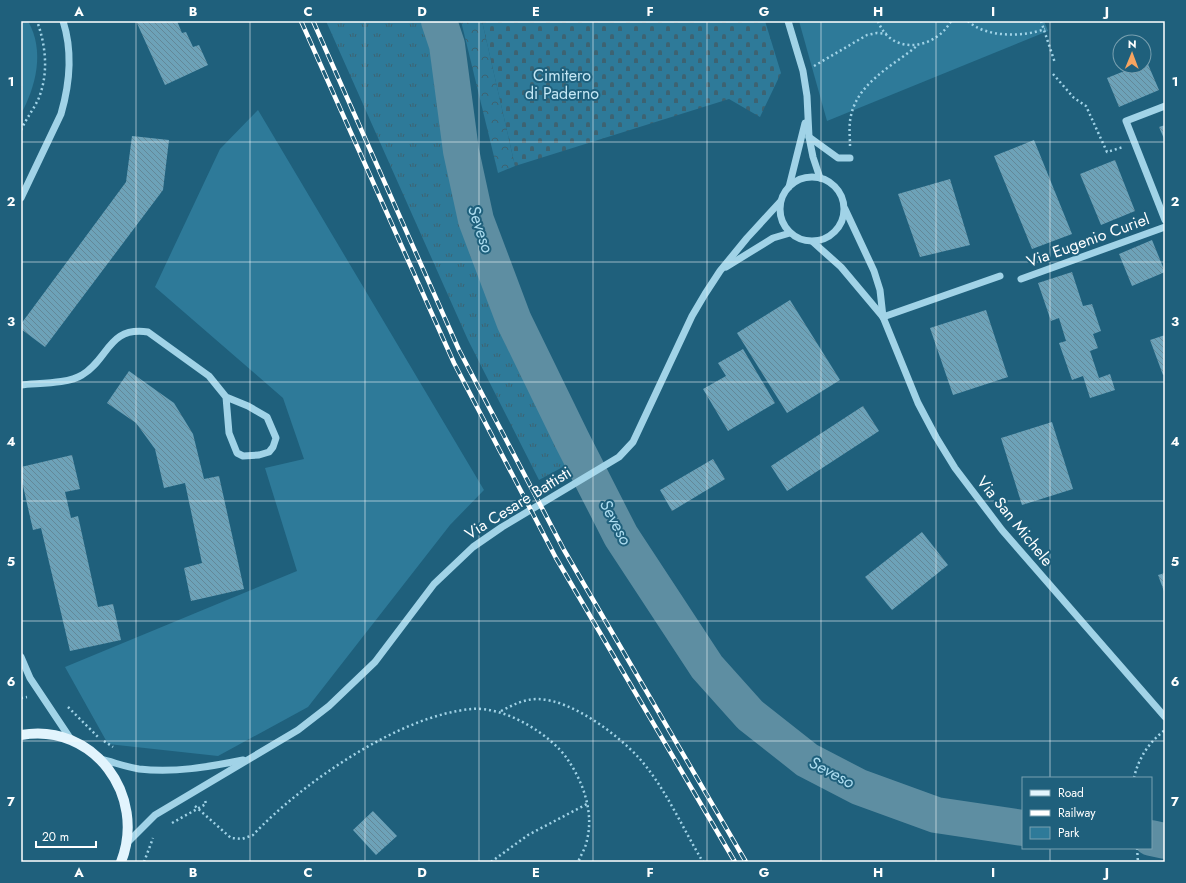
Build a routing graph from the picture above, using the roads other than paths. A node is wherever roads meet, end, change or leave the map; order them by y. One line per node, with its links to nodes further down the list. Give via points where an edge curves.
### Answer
1 (63, 21): 9 (street, via 69,48 70,72 65,100 61,114)
2 (788, 21): 4 (street, via 803,71)
3 (1165, 106): 12 (street, via 1126,121)
4 (807, 116): 5 (street); 8 (street)
5 (809, 137): 6 (street, via 838,158); 7 (street, via 812,156)
6 (850, 158)
7 (820, 178): 8 (street, via 800,179); 11 (street, via 834,185)
8 (789, 187): 10 (street)
9 (21, 198)
10 (780, 202): 14 (street, via 780,217); 16 (street, Via Cesare Battisti)
11 (845, 209): 15 (street, via 843,220 834,233); 19 (street, Via San Michele, via 874,271 880,290)
12 (1165, 220)
13 (1165, 228): 18 (street, Via Eugenio Curiel)
14 (790, 233): 15 (street, via 804,241); 16 (street, Via Cesare Battisti, via 773,238)
15 (813, 242): 19 (street, Via San Michele, via 841,267)
16 (720, 271): 26 (street, Via Cesare Battisti, via 692,316 633,442 619,457 473,547 434,584 375,662 329,706 298,730)
17 (1000, 276): 19 (street)
18 (1021, 279)
19 (883, 317): 23 (street, Via San Michele, via 918,403 955,468 1002,530)
20 (21, 385): 21 (street, via 81,376 114,341 125,333 137,331 148,332 203,372)
21 (226, 396): 21 (street, via 229,433 237,453 251,456 269,452 276,442 272,424 267,417)
22 (21, 657): 25 (street, via 30,678)
23 (1165, 717)
24 (21, 735): 25 (main road, via 47,734)
25 (72, 741): 27 (main road)
26 (251, 758): 27 (street, Via Cesare Battisti, via 202,769 183,770 139,769); 28 (street, Via Cesare Battisti, via 155,815)
27 (100, 759): 28 (main road, via 117,781 123,795 129,823)
28 (127, 843): 29 (main road)
29 (121, 862)

